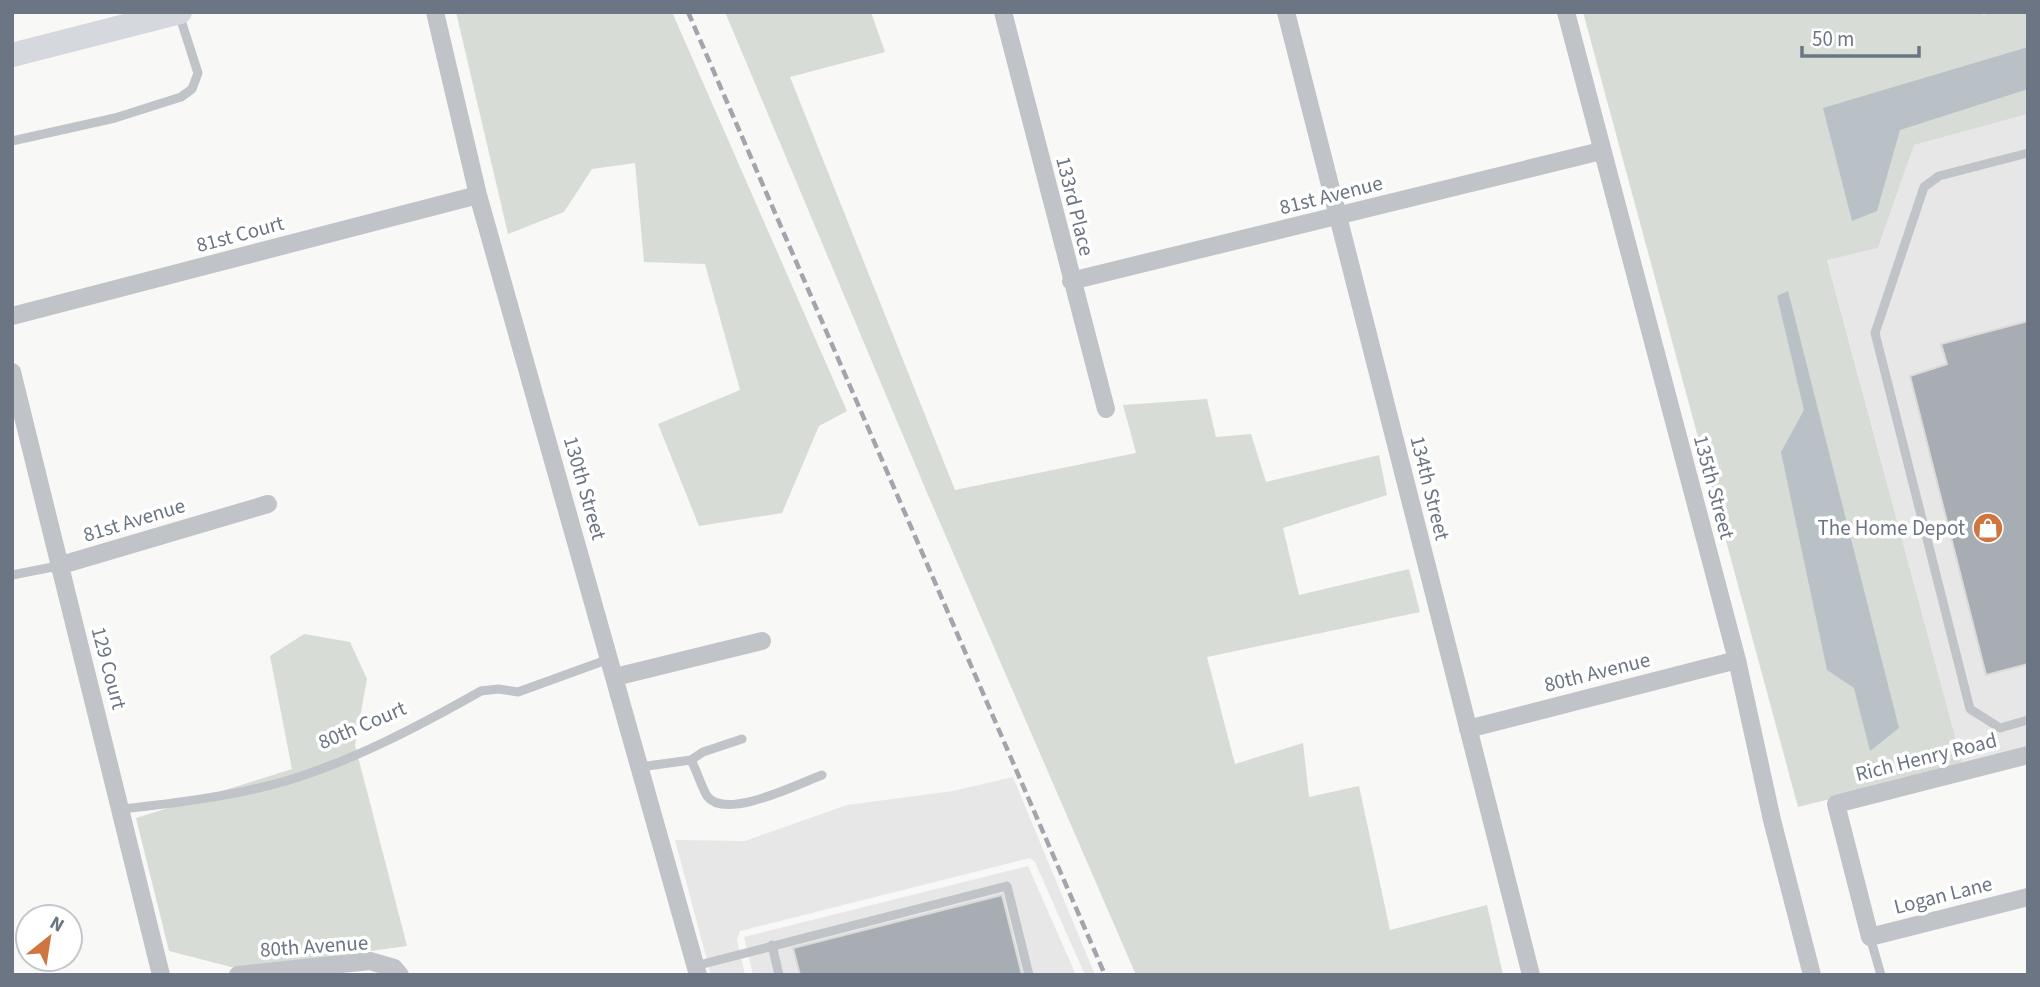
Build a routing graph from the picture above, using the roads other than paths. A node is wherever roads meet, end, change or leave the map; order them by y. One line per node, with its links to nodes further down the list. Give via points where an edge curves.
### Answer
1 (179, 12): 6 (main road); 7 (lane, via 198,73 192,89 181,97 115,118)
2 (435, 12): 10 (street, 130th Street)
3 (1003, 12): 12 (street, 133rd Place)
4 (1286, 12): 11 (street, 134th Street)
5 (1566, 12): 8 (street, 135th Street)
6 (12, 55)
7 (12, 141)
8 (1601, 150): 11 (street, 81st Avenue); 21 (street, 135th Street)
9 (2028, 153): 23 (lane, via 1939,176 1924,187 1875,333 1970,709 2000,728)
10 (478, 195): 13 (street, 81st Court); 20 (street, 130th Street)
11 (1338, 217): 12 (street, 81st Avenue); 24 (street, 134th Street)
12 (1070, 281): 15 (street, 133rd Place)
13 (12, 316)
14 (12, 372): 17 (street, 129 Court)
15 (1106, 409)
16 (268, 504): 17 (street, 81st Avenue)
17 (58, 566): 18 (lane, 81st Avenue); 30 (street, 129 Court)
18 (12, 575)
19 (762, 641): 22 (street)
20 (610, 659): 22 (street, 130th Street); 30 (lane, 80th Court, via 518,692 481,691 380,745 287,780 188,802)
21 (1737, 660): 24 (street, 80th Avenue); 41 (street, 135th Street)
22 (614, 677): 28 (street, 130th Street)
23 (2028, 720)
24 (1468, 729): 40 (street, 134th Street)
25 (742, 739): 27 (lane, via 703,751)
26 (2028, 755): 32 (street, Rich Henry Road, via 1836,804)
27 (691, 760): 28 (lane); 29 (lane, via 708,797 726,806)
28 (640, 767): 35 (street, 130th Street)
29 (822, 775)
30 (122, 809): 36 (street, 129 Court)
31 (2028, 897): 32 (street, Logan Lane)
32 (1870, 937): 42 (lane)
33 (772, 945): 35 (lane); 38 (lane); 39 (lane, via 1007,886)
34 (397, 971): 37 (street, 80th Avenue, via 370,961)
35 (697, 971)
36 (161, 975)
37 (238, 975)
38 (779, 975)
39 (1030, 975)
40 (1531, 975)
41 (1812, 975)
42 (1881, 975)

